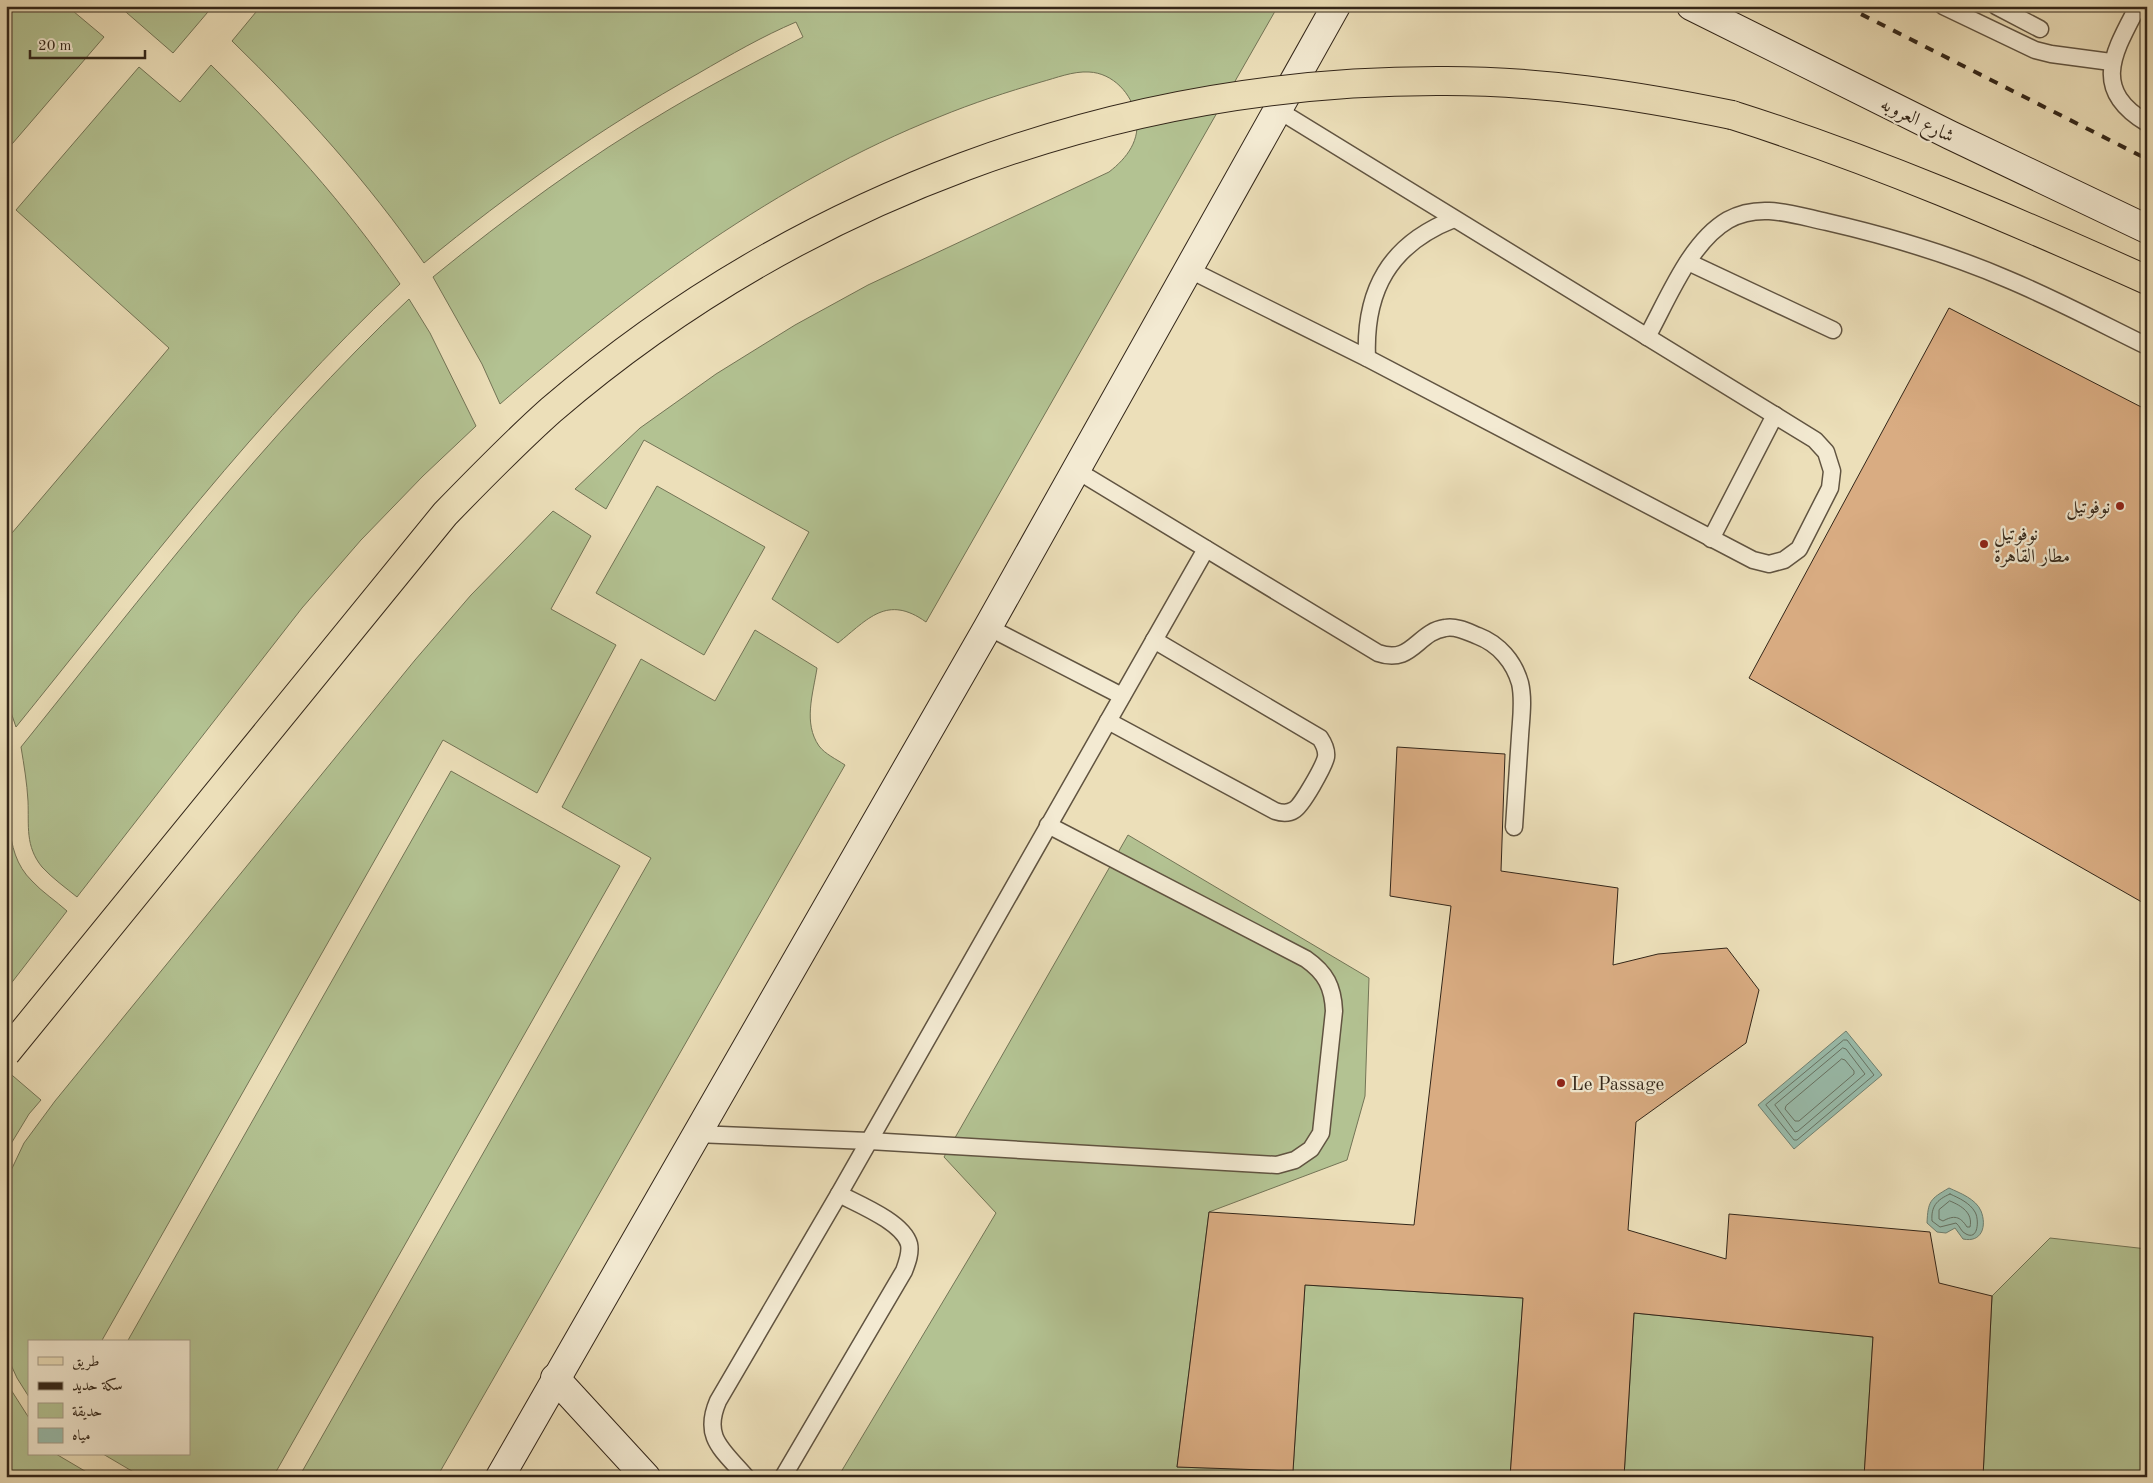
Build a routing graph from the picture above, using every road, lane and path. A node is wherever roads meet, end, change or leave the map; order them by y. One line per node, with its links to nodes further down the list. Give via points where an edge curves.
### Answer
1 (1336, 6): 8 (main road)
2 (1691, 6): 11 (main road, شارع العروبه)
3 (1942, 6): 7 (lane, via 2035,50)
4 (1996, 6): 6 (lane)
5 (2138, 6): 7 (lane)
6 (2040, 29)
7 (2111, 62): 9 (lane, via 2112,81 2118,99 2130,113)
8 (1278, 110): 10 (lane); 13 (main road)
9 (2147, 123)
10 (1454, 219): 16 (lane); 18 (lane, via 1415,239 1384,272 1368,314)
11 (2147, 229)
12 (1688, 262): 15 (lane); 16 (lane); 17 (lane, via 1706,238 1728,220 1743,213 1776,210 1955,258 2046,296)
13 (1188, 269): 18 (lane); 20 (main road)
14 (2147, 280): 29 (main road, bridge, via 1988,210 1811,140 1732,115 1660,100 1586,90 1438,80 1308,87 1216,98 1143,112 1000,152 871,204 796,241 669,319 551,410 444,514)
15 (1833, 330)
16 (1647, 337): 19 (lane)
17 (2147, 346)
18 (1367, 358): 21 (lane)
19 (1775, 415): 21 (lane); 21 (lane, via 1815,440 1826,452 1832,471 1830,488 1799,549 1784,560 1769,564 1753,560)
20 (1076, 470): 22 (lane); 23 (main road)
21 (1711, 538)
22 (1206, 549): 24 (lane); 28 (lane, via 1378,653 1396,657 1436,630 1447,628 1458,628 1498,648 1515,670 1522,696)
23 (988, 627): 25 (lane); 30 (main road)
24 (1154, 640): 25 (lane); 26 (lane, via 1320,738 1326,758 1301,804 1289,812 1275,811)
25 (1122, 696): 26 (lane)
26 (1108, 721): 27 (lane)
27 (1048, 825): 31 (lane); 31 (lane, via 1318,967 1328,979 1334,1011 1321,1133 1311,1149 1296,1160 1277,1165)
28 (1514, 828)
29 (6, 1053)
30 (696, 1134): 31 (lane); 33 (main road)
31 (869, 1141): 32 (lane)
32 (839, 1194): 36 (lane, via 713,1413 713,1436); 37 (lane, via 895,1225 908,1244 908,1262)
33 (555, 1378): 34 (main road); 35 (main road)
34 (500, 1477)
35 (646, 1477)
36 (746, 1477)
37 (783, 1477)

